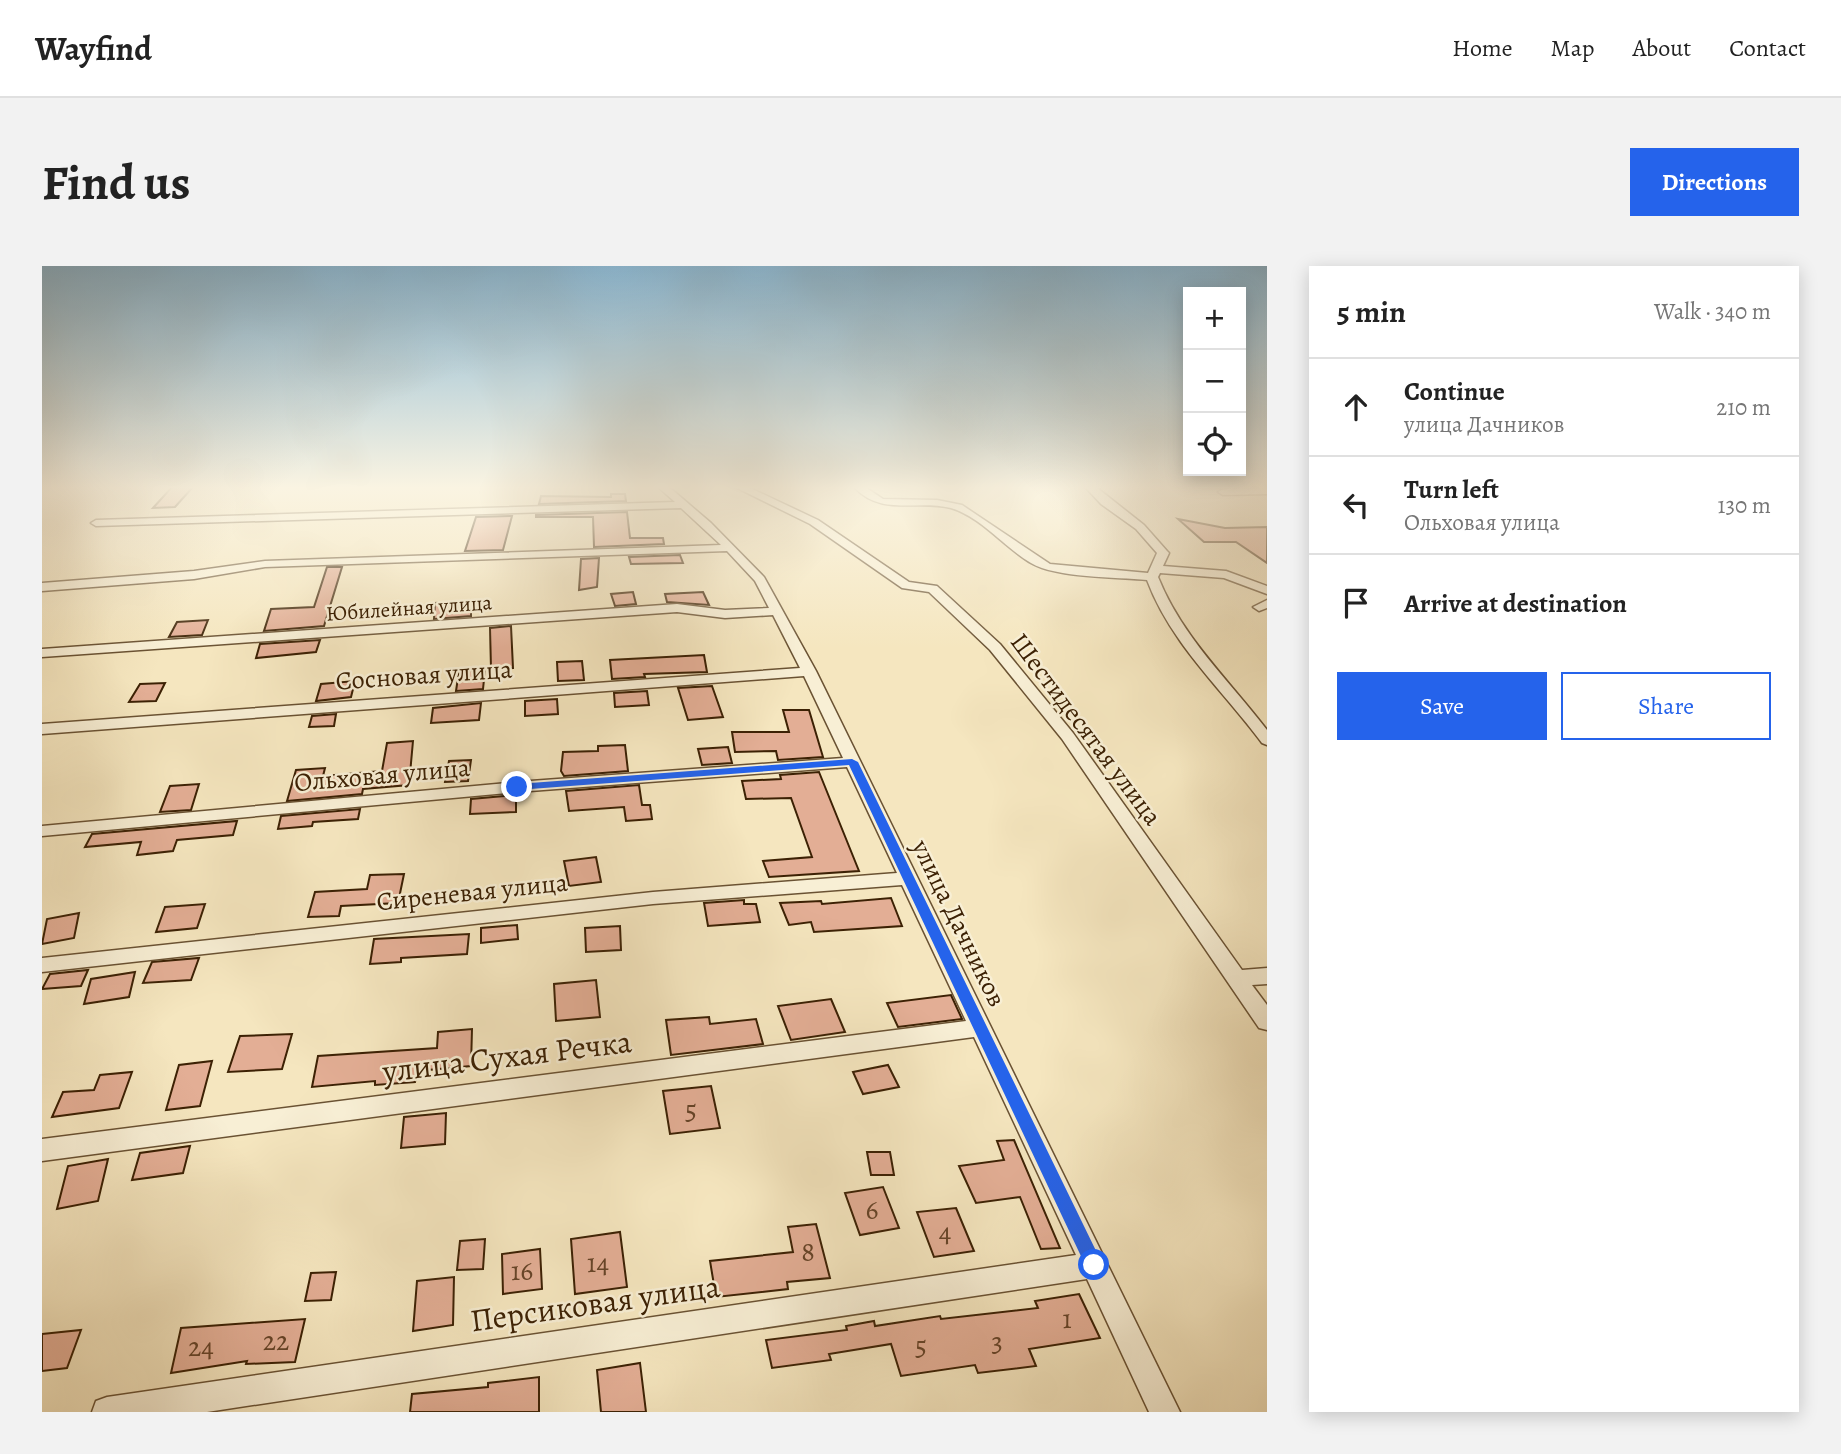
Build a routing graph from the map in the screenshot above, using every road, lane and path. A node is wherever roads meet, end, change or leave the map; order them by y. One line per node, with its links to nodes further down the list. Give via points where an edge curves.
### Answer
1 (723, 540): 5 (street, улица Дачников)
2 (841, 540): 19 (street, Шестидесятая улица, via 906,585 933,589 995,647 1068,736)
3 (1008, 540): 6 (street, via 1048,567)
4 (1152, 540): 6 (street, via 1163,553)
5 (731, 548): 7 (street, via 265,564 194,575); 9 (street, улица Дачников, via 760,579)
6 (1154, 573): 8 (street, via 1226,575); 13 (street, via 1158,597 1187,643)
7 (42, 587)
8 (1267, 590)
9 (777, 611): 10 (street, Юбилейная улица, via 725,614 677,608); 11 (street, улица Дачников)
10 (42, 653)
11 (809, 671): 12 (street, Сосновая улица); 14 (street, улица Дачников)
12 (42, 729)
13 (1267, 740)
14 (852, 762): 15 (street, Ольховая улица, via 517,787); 16 (street, улица Дачников)
15 (42, 831)
16 (908, 878): 17 (street, Сиреневая улица, via 653,898); 21 (street, улица Дачников)
17 (42, 965)
18 (1267, 976): 19 (street)
19 (1237, 978): 20 (street, Шестидесятая улица)
20 (1267, 1022)
21 (980, 1028): 22 (street, улица Сухая Речка); 23 (street, улица Дачников)
22 (42, 1150)
23 (1094, 1265): 24 (street, Персиковая улица); 25 (street, улица Дачников)
24 (107, 1412)
25 (1165, 1412)

